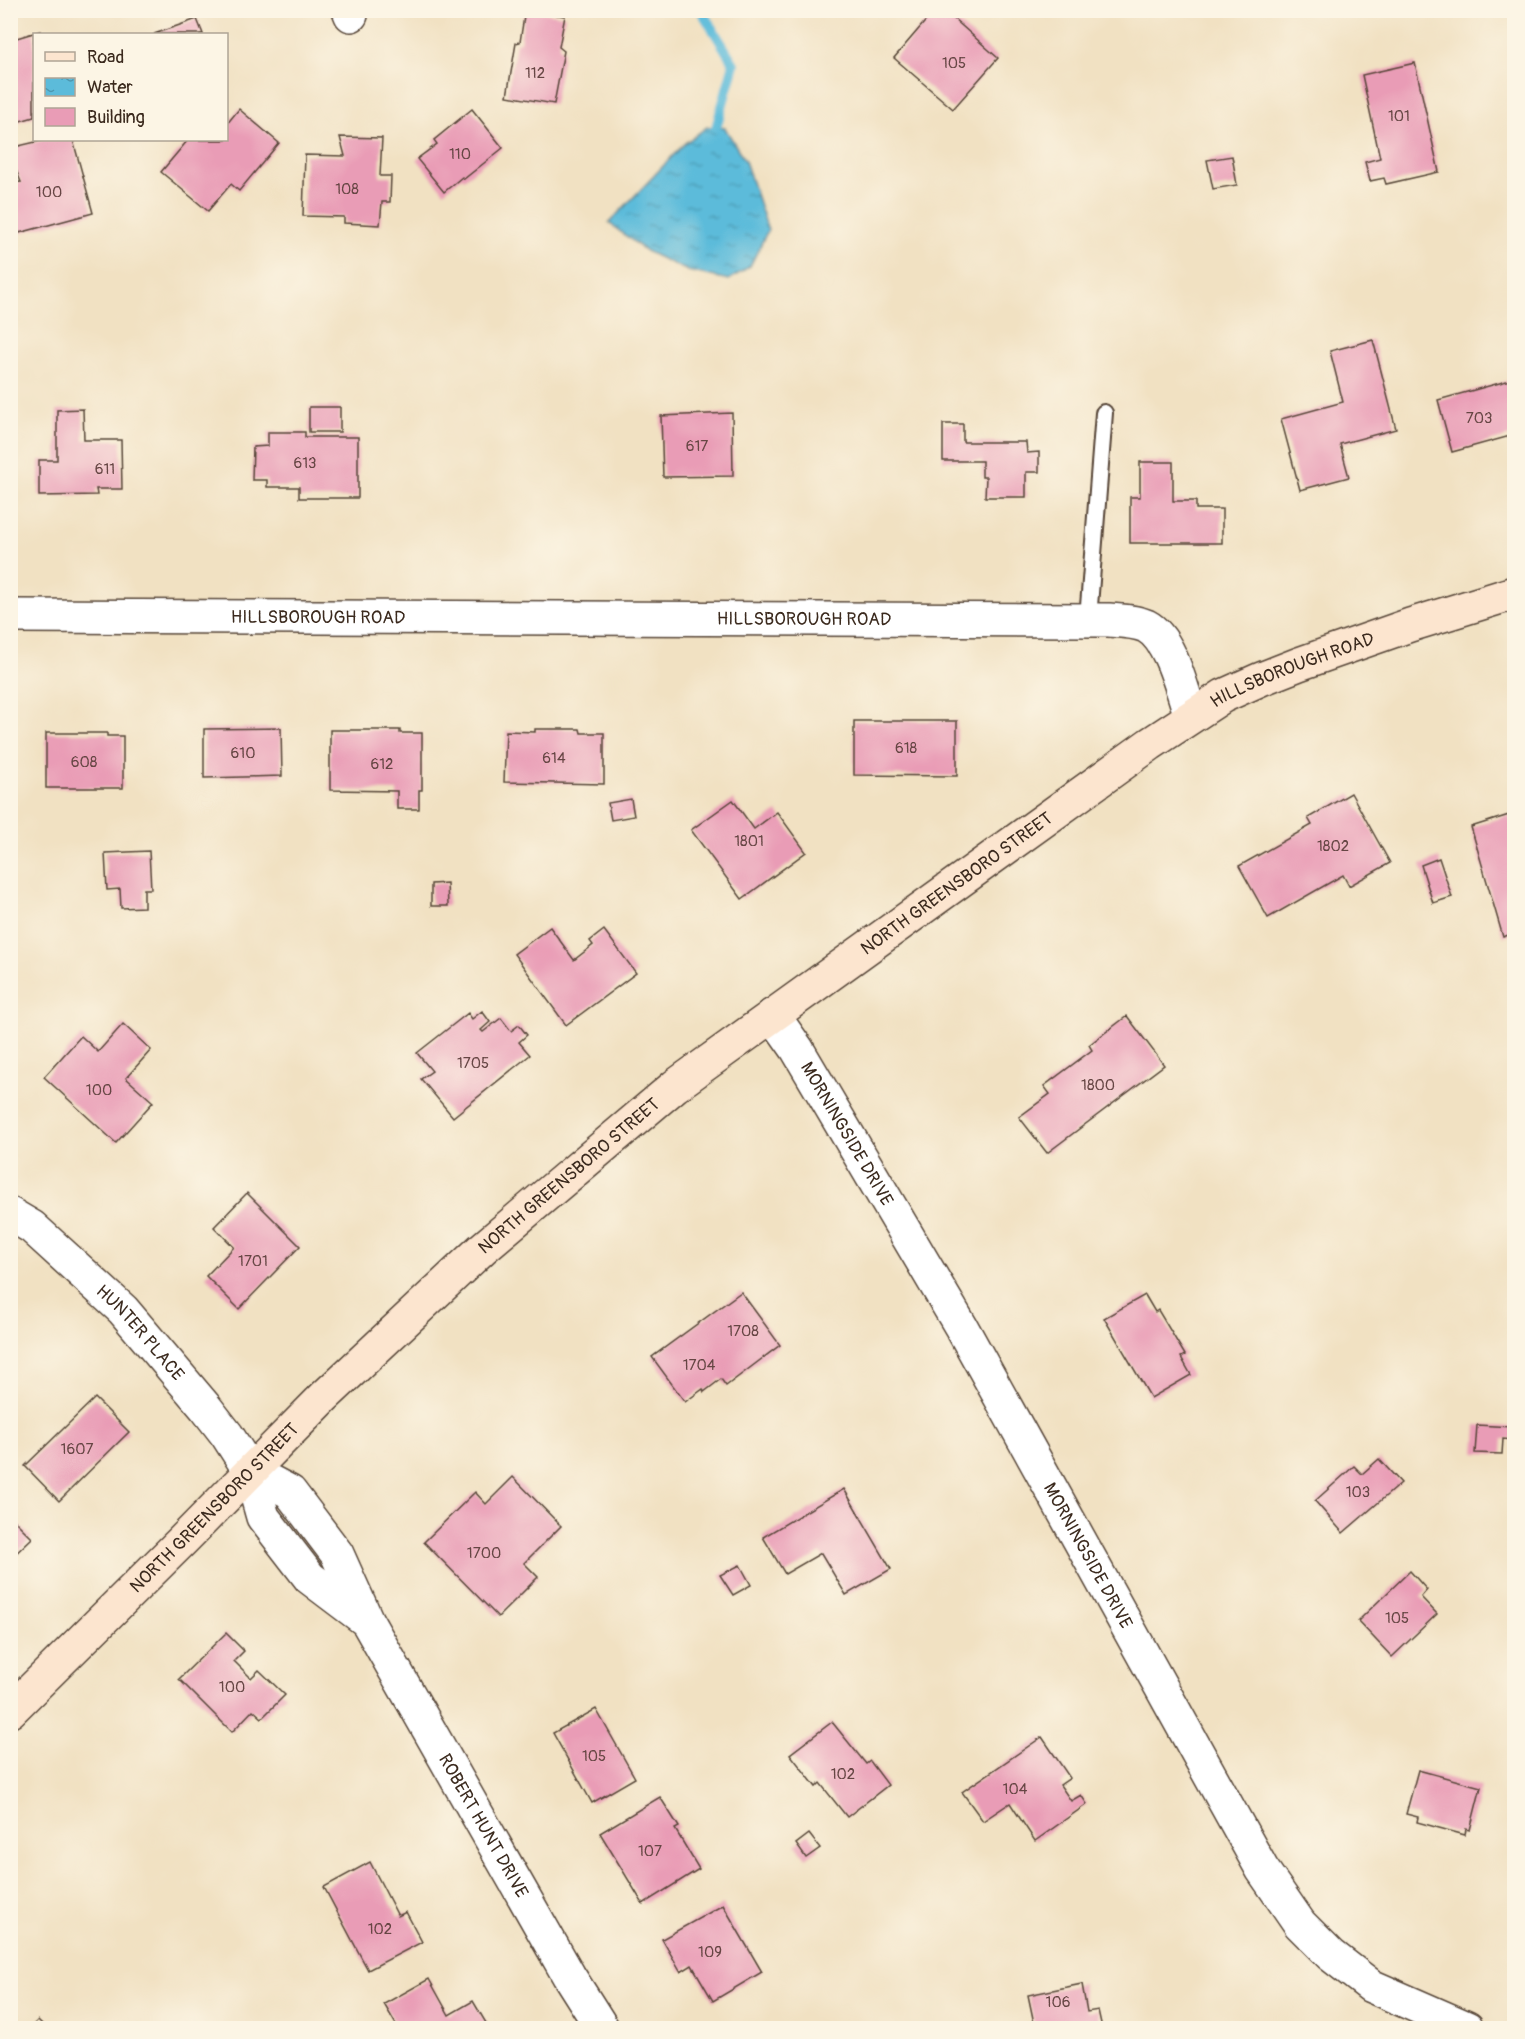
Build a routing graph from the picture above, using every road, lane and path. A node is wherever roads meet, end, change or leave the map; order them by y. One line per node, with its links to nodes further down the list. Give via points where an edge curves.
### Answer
1 (1104, 413): 4 (lane)
2 (1515, 593): 5 (main road, HILLSBOROUGH ROAD, via 1299,663 1223,696)
3 (10, 616): 4 (street, HILLSBOROUGH ROAD)
4 (1088, 619): 5 (street, HILLSBOROUGH ROAD, via 1136,623 1155,633 1172,661)
5 (1191, 716): 6 (main road, NORTH GREENSBORO STREET)
6 (773, 1015): 8 (main road, NORTH GREENSBORO STREET, via 675,1086 482,1249); 11 (street, MORNINGSIDE DRIVE, via 963,1330 1262,1869 1299,1924 1371,1986)
7 (10, 1214): 8 (street, HUNTER PLACE, via 32,1227 123,1310 206,1408)
8 (250, 1471): 9 (main road, NORTH GREENSBORO STREET); 10 (street, ROBERT HUNT DRIVE, via 263,1517 310,1578 367,1622)
9 (10, 1710)
10 (602, 2028)
11 (1467, 2028)

